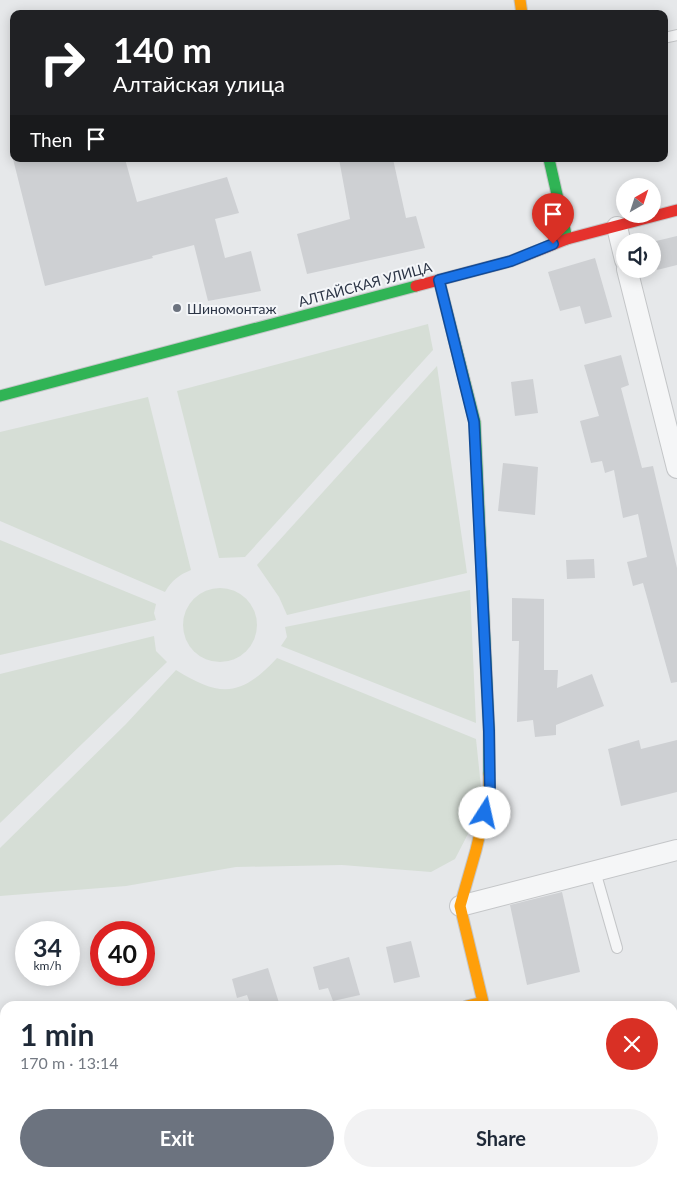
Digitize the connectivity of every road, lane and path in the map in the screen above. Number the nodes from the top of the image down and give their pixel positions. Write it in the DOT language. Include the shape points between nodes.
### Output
graph roads {
  1 [pos="550,162"];
  2 [pos="677,210"];
  3 [pos="617,227"];
  4 [pos="618,233"];
  5 [pos="567,239"];
  6 [pos="629,278"];
  7 [pos="439,280"];
  8 [pos="0,396"];
  9 [pos="677,468"];
  10 [pos="677,850"];
  11 [pos="595,871"];
  12 [pos="460,906"];
  13 [pos="617,948"];
  14 [pos="477,1001"];
  1 -- 5 [label="street"];
  2 -- 3 [label="street, АЛТАЙСКАЯ УЛИЦА"];
  3 -- 4 [label="street"];
  3 -- 5 [label="street, АЛТАЙСКАЯ УЛИЦА"];
  5 -- 7 [label="street, АЛТАЙСКАЯ УЛИЦА" via="511,261"];
  6 -- 9 [label="street"];
  7 -- 8 [label="street, АЛТАЙСКАЯ УЛИЦА"];
  7 -- 12 [label="street" via="474,422 489,731 490,795"];
  10 -- 11 [label="street"];
  11 -- 12 [label="street"];
  11 -- 13 [label="lane"];
  12 -- 14 [label="street"];
}
